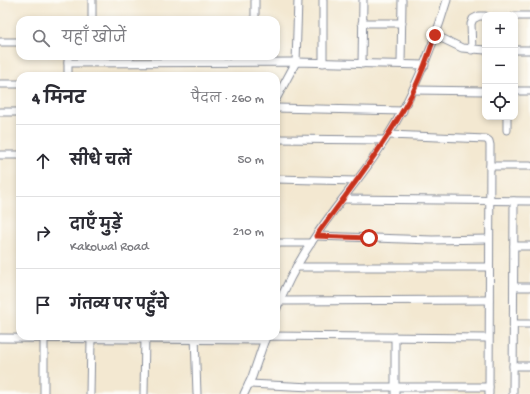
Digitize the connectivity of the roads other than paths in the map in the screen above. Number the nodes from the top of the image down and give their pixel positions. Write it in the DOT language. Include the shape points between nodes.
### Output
graph roads {
  1 [pos="92,0"];
  2 [pos="255,0"];
  3 [pos="298,0"];
  4 [pos="323,0"];
  5 [pos="363,0"];
  6 [pos="402,0"];
  7 [pos="447,0"];
  8 [pos="92,16"];
  9 [pos="255,16"];
  10 [pos="482,16"];
  11 [pos="518,16"];
  12 [pos="530,16"];
  13 [pos="362,24"];
  14 [pos="402,24"];
  15 [pos="435,35"];
  16 [pos="0,42"];
  17 [pos="16,42"];
  18 [pos="472,50"];
  19 [pos="482,50"];
  20 [pos="518,50"];
  21 [pos="530,50"];
  22 [pos="68,60"];
  23 [pos="254,60"];
  24 [pos="296,62"];
  25 [pos="323,63"];
  26 [pos="362,64"];
  27 [pos="401,64"];
  28 [pos="425,65"];
  29 [pos="68,72"];
  30 [pos="0,84"];
  31 [pos="16,84"];
  32 [pos="414,90"];
  33 [pos="482,91"];
  34 [pos="518,91"];
  35 [pos="530,91"];
  36 [pos="280,92"];
  37 [pos="280,108"];
  38 [pos="403,111"];
  39 [pos="0,112"];
  40 [pos="16,112"];
  41 [pos="507,120"];
  42 [pos="507,130"];
  43 [pos="387,137"];
  44 [pos="280,139"];
  45 [pos="0,155"];
  46 [pos="16,155"];
  47 [pos="490,166"];
  48 [pos="530,166"];
  49 [pos="280,179"];
  50 [pos="356,181"];
  51 [pos="343,199"];
  52 [pos="489,201"];
  53 [pos="514,201"];
  54 [pos="530,201"];
  55 [pos="316,236"];
  56 [pos="489,239"];
  57 [pos="280,243"];
  58 [pos="311,243"];
  59 [pos="514,246"];
  60 [pos="530,246"];
  61 [pos="296,267"];
  62 [pos="489,267"];
  63 [pos="514,287"];
  64 [pos="530,287"];
  65 [pos="489,300"];
  66 [pos="280,301"];
  67 [pos="514,324"];
  68 [pos="530,324"];
  69 [pos="394,337"];
  70 [pos="0,338"];
  71 [pos="16,338"];
  72 [pos="280,338"];
  73 [pos="488,338"];
  74 [pos="44,340"];
  75 [pos="91,340"];
  76 [pos="145,340"];
  77 [pos="195,340"];
  78 [pos="264,340"];
  79 [pos="513,366"];
  80 [pos="530,366"];
  81 [pos="249,384"];
  82 [pos="395,391"];
  83 [pos="489,391"];
  84 [pos="44,394"];
  85 [pos="90,394"];
  86 [pos="144,394"];
  87 [pos="196,394"];
  88 [pos="244,394"];
  89 [pos="513,394"];
  1 -- 8 [label="street"];
  2 -- 9 [label="street"];
  3 -- 24 [label="street"];
  4 -- 25 [label="street"];
  5 -- 13 [label="street"];
  6 -- 14 [label="street"];
  7 -- 15 [label="street"];
  10 -- 18 [label="street" via="472,19"];
  11 -- 12 [label="street"];
  13 -- 14 [label="street"];
  13 -- 26 [label="street"];
  14 -- 27 [label="street"];
  15 -- 18 [label="street"];
  15 -- 28 [label="street"];
  16 -- 17 [label="street"];
  18 -- 19 [label="street"];
  20 -- 21 [label="street"];
  22 -- 29 [label="street"];
  23 -- 24 [label="street"];
  24 -- 25 [label="street"];
  24 -- 36 [label="street"];
  25 -- 26 [label="street"];
  26 -- 27 [label="street"];
  27 -- 28 [label="street"];
  28 -- 32 [label="street"];
  30 -- 31 [label="street"];
  32 -- 33 [label="street"];
  32 -- 38 [label="street"];
  34 -- 35 [label="street"];
  37 -- 38 [label="street"];
  38 -- 43 [label="street"];
  39 -- 40 [label="street"];
  41 -- 42 [label="street"];
  43 -- 44 [label="street"];
  43 -- 47 [label="street" via="486,139 490,144"];
  43 -- 50 [label="street"];
  45 -- 46 [label="street"];
  47 -- 48 [label="street"];
  47 -- 52 [label="street"];
  49 -- 50 [label="street"];
  50 -- 51 [label="street"];
  51 -- 52 [label="street"];
  51 -- 55 [label="street"];
  52 -- 53 [label="street"];
  52 -- 56 [label="street"];
  53 -- 54 [label="street"];
  53 -- 59 [label="street"];
  55 -- 56 [label="street"];
  55 -- 58 [label="street"];
  56 -- 62 [label="street"];
  57 -- 58 [label="street"];
  58 -- 61 [label="street"];
  59 -- 60 [label="street"];
  59 -- 63 [label="street"];
  61 -- 62 [label="street"];
  61 -- 66 [label="street"];
  62 -- 65 [label="street"];
  63 -- 64 [label="street"];
  63 -- 67 [label="street"];
  65 -- 66 [label="street"];
  65 -- 73 [label="street"];
  67 -- 68 [label="street"];
  67 -- 79 [label="street"];
  69 -- 72 [label="street"];
  69 -- 73 [label="street"];
  69 -- 82 [label="street"];
  70 -- 71 [label="street"];
  73 -- 83 [label="street"];
  74 -- 84 [label="street"];
  75 -- 85 [label="street"];
  76 -- 86 [label="street"];
  77 -- 87 [label="street"];
  78 -- 81 [label="street"];
  79 -- 80 [label="street"];
  79 -- 89 [label="street"];
  81 -- 82 [label="street"];
  81 -- 88 [label="street"];
  82 -- 83 [label="street"];
}
